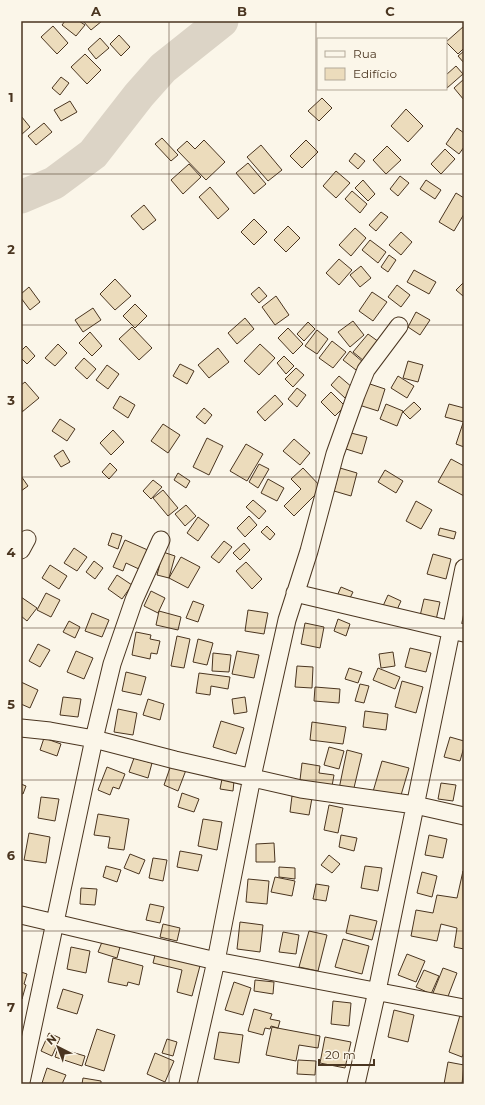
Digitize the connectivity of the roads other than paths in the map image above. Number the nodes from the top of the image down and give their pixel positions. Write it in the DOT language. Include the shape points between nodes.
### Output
graph roads {
  1 [pos="399,326"];
  2 [pos="162,540"];
  3 [pos="464,568"];
  4 [pos="294,593"];
  5 [pos="458,631"];
  6 [pos="21,728"];
  7 [pos="94,739"];
  8 [pos="252,777"];
  9 [pos="415,805"];
  10 [pos="464,816"];
  11 [pos="21,915"];
  12 [pos="56,922"];
  13 [pos="216,961"];
  14 [pos="377,991"];
  15 [pos="464,1008"];
  16 [pos="21,1082"];
  17 [pos="188,1084"];
  18 [pos="356,1084"];
  1 -- 4 [label="street" via="366,370 335,454 311,544"];
  2 -- 7 [label="street" via="134,600 115,657"];
  3 -- 5 [label="street"];
  4 -- 5 [label="street"];
  4 -- 8 [label="street"];
  5 -- 9 [label="street"];
  6 -- 7 [label="street"];
  7 -- 8 [label="street"];
  7 -- 12 [label="street"];
  8 -- 9 [label="street" via="301,789"];
  8 -- 13 [label="street"];
  9 -- 10 [label="street"];
  9 -- 14 [label="street"];
  11 -- 12 [label="street"];
  12 -- 13 [label="street"];
  12 -- 16 [label="street"];
  13 -- 14 [label="street"];
  13 -- 17 [label="street"];
  14 -- 15 [label="street"];
  14 -- 18 [label="street"];
}
